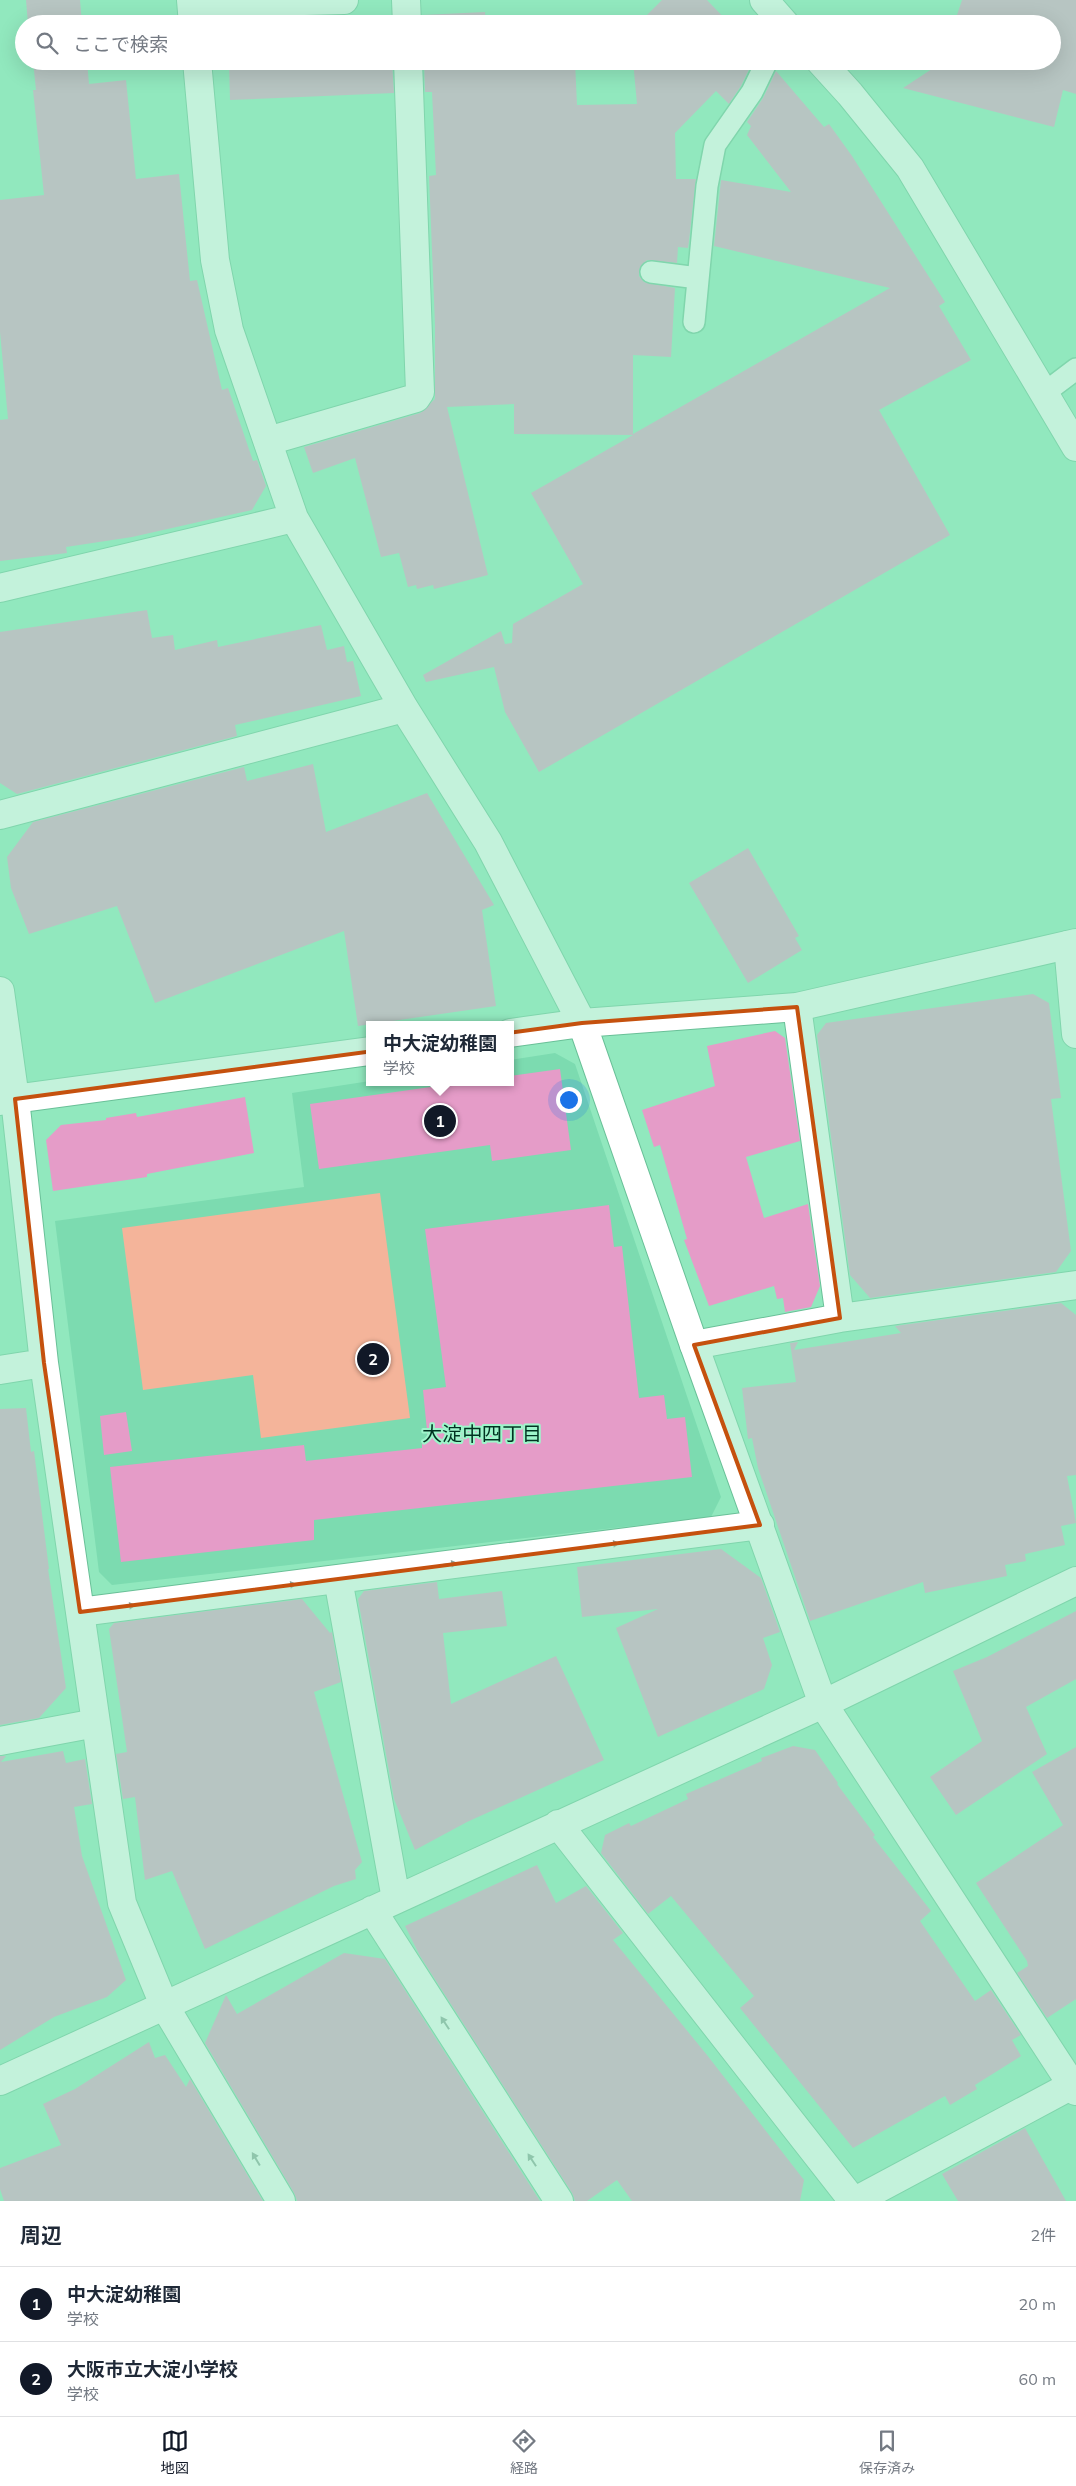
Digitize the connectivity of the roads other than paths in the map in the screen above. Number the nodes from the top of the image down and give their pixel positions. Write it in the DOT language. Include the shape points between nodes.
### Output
graph roads {
  1 [pos="344,0"];
  2 [pos="406,0"];
  3 [pos="764,0"];
  4 [pos="192,9"];
  5 [pos="407,15"];
  6 [pos="777,15"];
  7 [pos="198,70"];
  8 [pos="408,70"];
  9 [pos="763,70"];
  10 [pos="828,70"];
  11 [pos="651,272"];
  12 [pos="698,278"];
  13 [pos="694,322"];
  14 [pos="1076,369"];
  15 [pos="1043,394"];
  16 [pos="268,441"];
  17 [pos="1076,447"];
  18 [pos="294,518"];
  19 [pos="0,588"];
  20 [pos="404,708"];
  21 [pos="0,815"];
  22 [pos="1072,944"];
  23 [pos="0,991"];
  24 [pos="797,1007"];
  25 [pos="582,1023"];
  26 [pos="514,1032"];
  27 [pos="1076,1034"];
  28 [pos="366,1052"];
  29 [pos="8,1100"];
  30 [pos="1076,1285"];
  31 [pos="840,1318"];
  32 [pos="694,1345"];
  33 [pos="44,1363"];
  34 [pos="0,1370"];
  35 [pos="760,1525"];
  36 [pos="338,1579"];
  37 [pos="1076,1581"];
  38 [pos="80,1612"];
  39 [pos="824,1704"];
  40 [pos="96,1723"];
  41 [pos="0,1741"];
  42 [pos="558,1824"];
  43 [pos="396,1899"];
  44 [pos="372,1910"];
  45 [pos="164,2005"];
  46 [pos="0,2081"];
  47 [pos="1075,2086"];
  48 [pos="281,2201"];
  49 [pos="559,2201"];
  50 [pos="854,2201"];
  1 -- 4 [label="street"];
  2 -- 5 [label="street"];
  3 -- 6 [label="street"];
  7 -- 16 [label="street" via="215,260 229,330"];
  8 -- 16 [label="street" via="420,392 416,398"];
  9 -- 12 [label="lane" via="715,145 707,186"];
  10 -- 15 [label="street" via="910,168"];
  11 -- 12 [label="lane"];
  12 -- 13 [label="lane"];
  14 -- 15 [label="lane"];
  15 -- 17 [label="street"];
  16 -- 18 [label="street"];
  18 -- 19 [label="street"];
  18 -- 20 [label="street"];
  20 -- 21 [label="street"];
  20 -- 25 [label="street" via="488,842"];
  22 -- 24 [label="street"];
  22 -- 27 [label="street"];
  23 -- 29 [label="street"];
  24 -- 25 [label="street"];
  24 -- 31 [label="street"];
  25 -- 26 [label="street"];
  25 -- 32 [label="street"];
  28 -- 29 [label="street"];
  29 -- 33 [label="street"];
  30 -- 31 [label="street"];
  31 -- 32 [label="street"];
  32 -- 35 [label="street"];
  33 -- 34 [label="street"];
  33 -- 38 [label="street"];
  36 -- 35 [label="street, one-way"];
  35 -- 39 [label="street"];
  38 -- 36 [label="street, one-way"];
  36 -- 43 [label="street"];
  37 -- 39 [label="street"];
  38 -- 40 [label="street"];
  39 -- 42 [label="street"];
  39 -- 47 [label="street"];
  40 -- 41 [label="street"];
  40 -- 45 [label="street" via="122,1904"];
  42 -- 43 [label="street"];
  42 -- 50 [label="street"];
  43 -- 44 [label="street"];
  44 -- 45 [label="street"];
  49 -- 44 [label="street, one-way"];
  45 -- 46 [label="street"];
  48 -- 45 [label="street, one-way"];
  47 -- 50 [label="street"];
}
